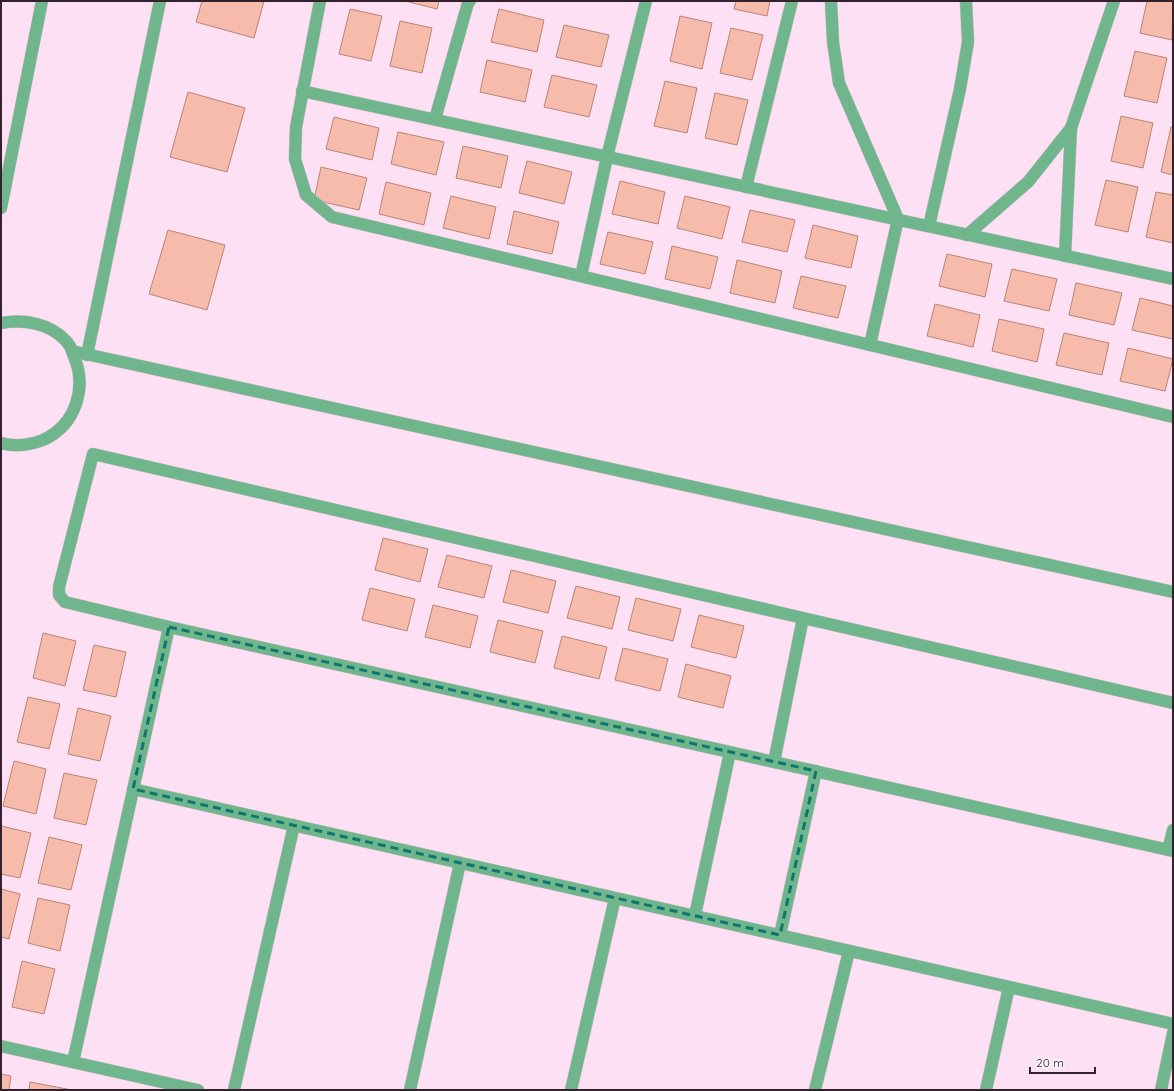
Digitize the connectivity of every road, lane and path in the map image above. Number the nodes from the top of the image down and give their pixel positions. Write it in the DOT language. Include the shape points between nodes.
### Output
graph roads {
  1 [pos="42,1"];
  2 [pos="160,1"];
  3 [pos="320,1"];
  4 [pos="470,1"];
  5 [pos="646,1"];
  6 [pos="792,1"];
  7 [pos="831,1"];
  8 [pos="966,1"];
  9 [pos="1114,1"];
  10 [pos="302,91"];
  11 [pos="435,119"];
  12 [pos="1071,128"];
  13 [pos="607,157"];
  14 [pos="746,187"];
  15 [pos="1,208"];
  16 [pos="898,220"];
  17 [pos="929,226"];
  18 [pos="967,234"];
  19 [pos="1065,256"];
  20 [pos="581,276"];
  21 [pos="1173,279"];
  22 [pos="1,323"];
  23 [pos="870,345"];
  24 [pos="72,351"];
  25 [pos="87,355"];
  26 [pos="1173,417"];
  27 [pos="1,443"];
  28 [pos="1173,592"];
  29 [pos="803,618"];
  30 [pos="170,627"];
  31 [pos="1173,703"];
  32 [pos="730,752"];
  33 [pos="774,762"];
  34 [pos="816,771"];
  35 [pos="133,789"];
  36 [pos="294,825"];
  37 [pos="1173,830"];
  38 [pos="1170,850"];
  39 [pos="460,863"];
  40 [pos="615,898"];
  41 [pos="695,915"];
  42 [pos="780,935"];
  43 [pos="849,950"];
  44 [pos="1009,986"];
  45 [pos="1173,1024"];
  46 [pos="1173,1033"];
  47 [pos="1,1046"];
  48 [pos="73,1062"];
  49 [pos="198,1090"];
  50 [pos="234,1090"];
  51 [pos="410,1090"];
  52 [pos="571,1090"];
  53 [pos="815,1090"];
  54 [pos="986,1090"];
  55 [pos="1161,1090"];
  1 -- 15 [label="street"];
  2 -- 25 [label="street"];
  3 -- 10 [label="street"];
  4 -- 11 [label="street"];
  5 -- 13 [label="street"];
  6 -- 14 [label="street"];
  7 -- 16 [label="street" via="839,83"];
  8 -- 17 [label="street" via="968,42"];
  9 -- 12 [label="street"];
  10 -- 11 [label="street"];
  10 -- 20 [label="street" via="296,127 295,159 306,195 332,217"];
  11 -- 13 [label="street"];
  12 -- 18 [label="street" via="1028,182"];
  12 -- 19 [label="street"];
  13 -- 14 [label="street"];
  13 -- 20 [label="street"];
  14 -- 16 [label="street"];
  16 -- 17 [label="street"];
  16 -- 23 [label="street"];
  17 -- 18 [label="street"];
  18 -- 19 [label="street"];
  19 -- 21 [label="street"];
  20 -- 23 [label="street"];
  22 -- 24 [label="street" via="13,320 40,325 66,341"];
  23 -- 26 [label="street"];
  24 -- 25 [label="street"];
  24 -- 27 [label="street" via="78,364 80,392 69,418 49,437 36,442 22,445"];
  25 -- 28 [label="street"];
  29 -- 30 [label="street" via="93,454 59,595 65,602"];
  29 -- 31 [label="street"];
  29 -- 33 [label="street"];
  30 -- 32 [label="street"];
  30 -- 35 [label="street"];
  32 -- 33 [label="street"];
  32 -- 41 [label="street"];
  33 -- 34 [label="street"];
  34 -- 38 [label="street"];
  34 -- 42 [label="street"];
  35 -- 36 [label="street"];
  35 -- 48 [label="street"];
  36 -- 39 [label="street"];
  36 -- 50 [label="street"];
  37 -- 38 [label="street"];
  39 -- 40 [label="street"];
  39 -- 51 [label="street"];
  40 -- 41 [label="street"];
  40 -- 52 [label="street"];
  41 -- 42 [label="street"];
  42 -- 43 [label="street"];
  43 -- 44 [label="street"];
  43 -- 53 [label="street"];
  44 -- 45 [label="street"];
  44 -- 54 [label="street"];
  46 -- 55 [label="street"];
  47 -- 48 [label="street"];
  48 -- 49 [label="street"];
}
